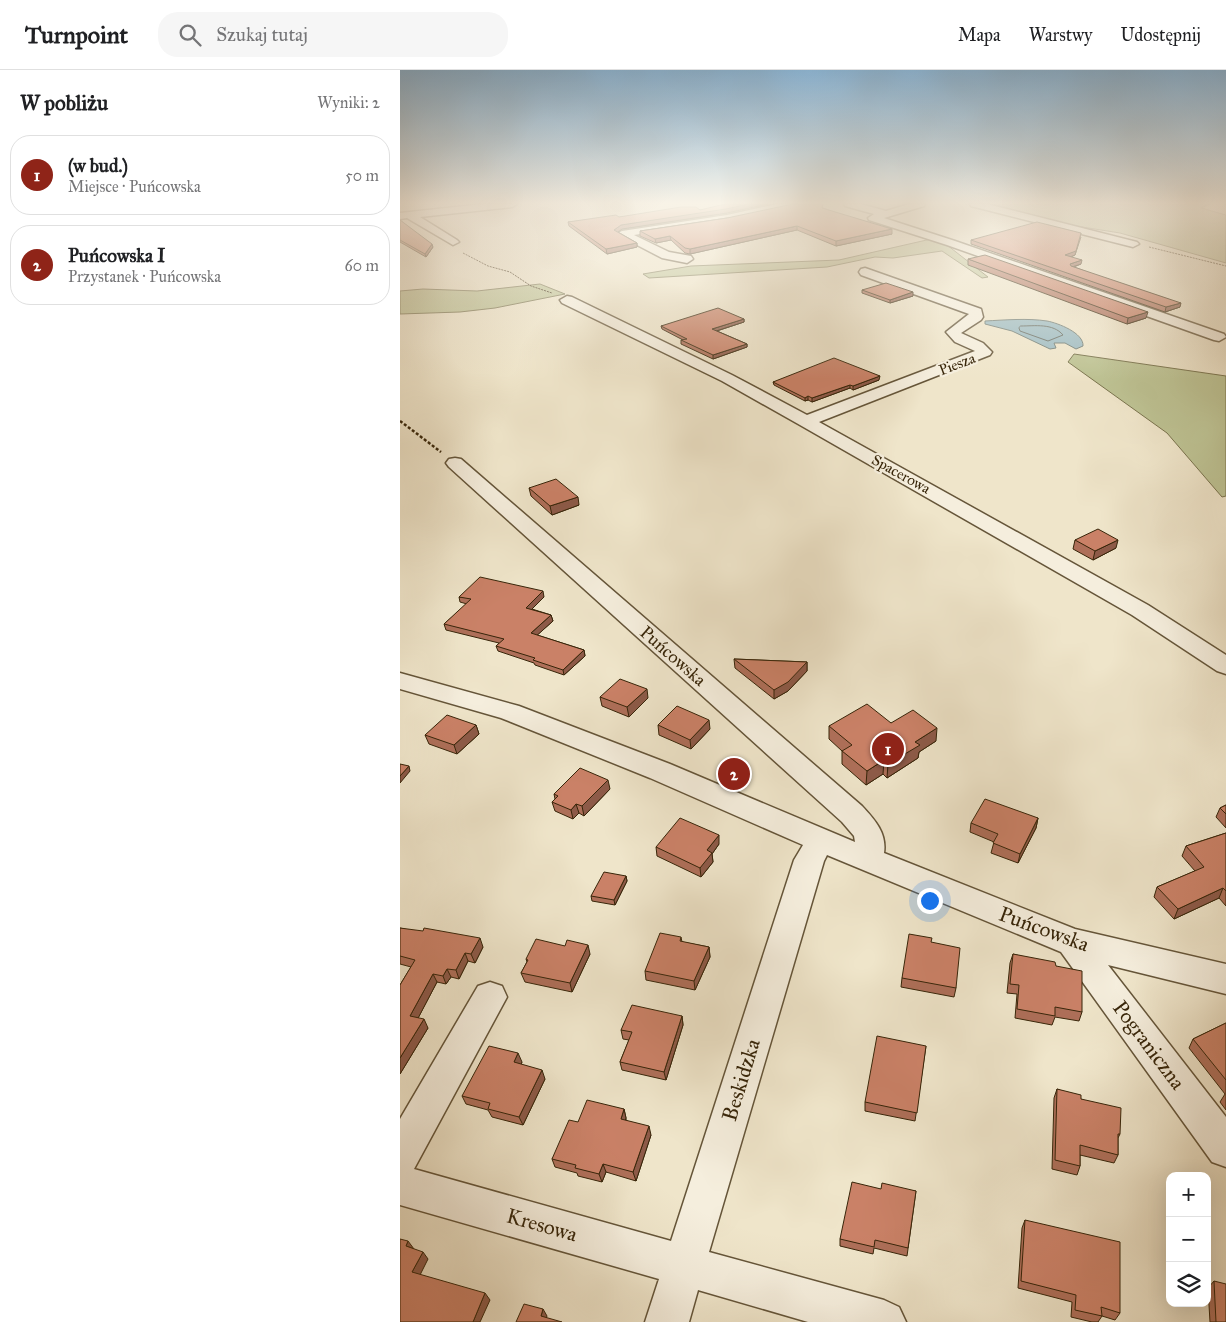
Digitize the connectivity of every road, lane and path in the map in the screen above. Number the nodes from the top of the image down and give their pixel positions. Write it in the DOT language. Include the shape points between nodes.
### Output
graph roads {
  1 [pos="481,262"];
  2 [pos="1007,262"];
  3 [pos="1211,262"];
  4 [pos="1226,266"];
  5 [pos="865,272"];
  6 [pos="567,300"];
  7 [pos="1219,337"];
  8 [pos="400,421"];
  9 [pos="806,421"];
  10 [pos="455,463"];
  11 [pos="1226,666"];
  12 [pos="400,681"];
  13 [pos="821,840"];
  14 [pos="868,859"];
  15 [pos="1072,942"];
  16 [pos="1226,980"];
  17 [pos="490,997"];
  18 [pos="1226,1148"];
  19 [pos="400,1156"];
  20 [pos="400,1185"];
  21 [pos="684,1264"];
  22 [pos="667,1322"];
  23 [pos="884,1322"];
  1 -- 6 [label="path" via="510,272 531,286"];
  2 -- 7 [label="street"];
  3 -- 4 [label="path"];
  5 -- 9 [label="street, Piesza" via="976,312 976,317 953,332 985,352"];
  6 -- 9 [label="street, Spacerowa" via="727,378"];
  8 -- 10 [label="path"];
  9 -- 11 [label="street, Spacerowa" via="1140,610"];
  10 -- 14 [label="street, Puńcowska" via="852,814 872,842"];
  12 -- 13 [label="street, Puńcowska" via="510,712 660,771"];
  13 -- 14 [label="street, Puńcowska"];
  13 -- 21 [label="street, Beskidzka" via="809,860"];
  14 -- 15 [label="street, Puńcowska"];
  15 -- 16 [label="street, Puńcowska"];
  15 -- 18 [label="street, Pograniczna"];
  17 -- 19 [label="street"];
  20 -- 21 [label="street, Kresowa"];
  21 -- 22 [label="street, Beskidzka"];
  21 -- 23 [label="street"];
}
